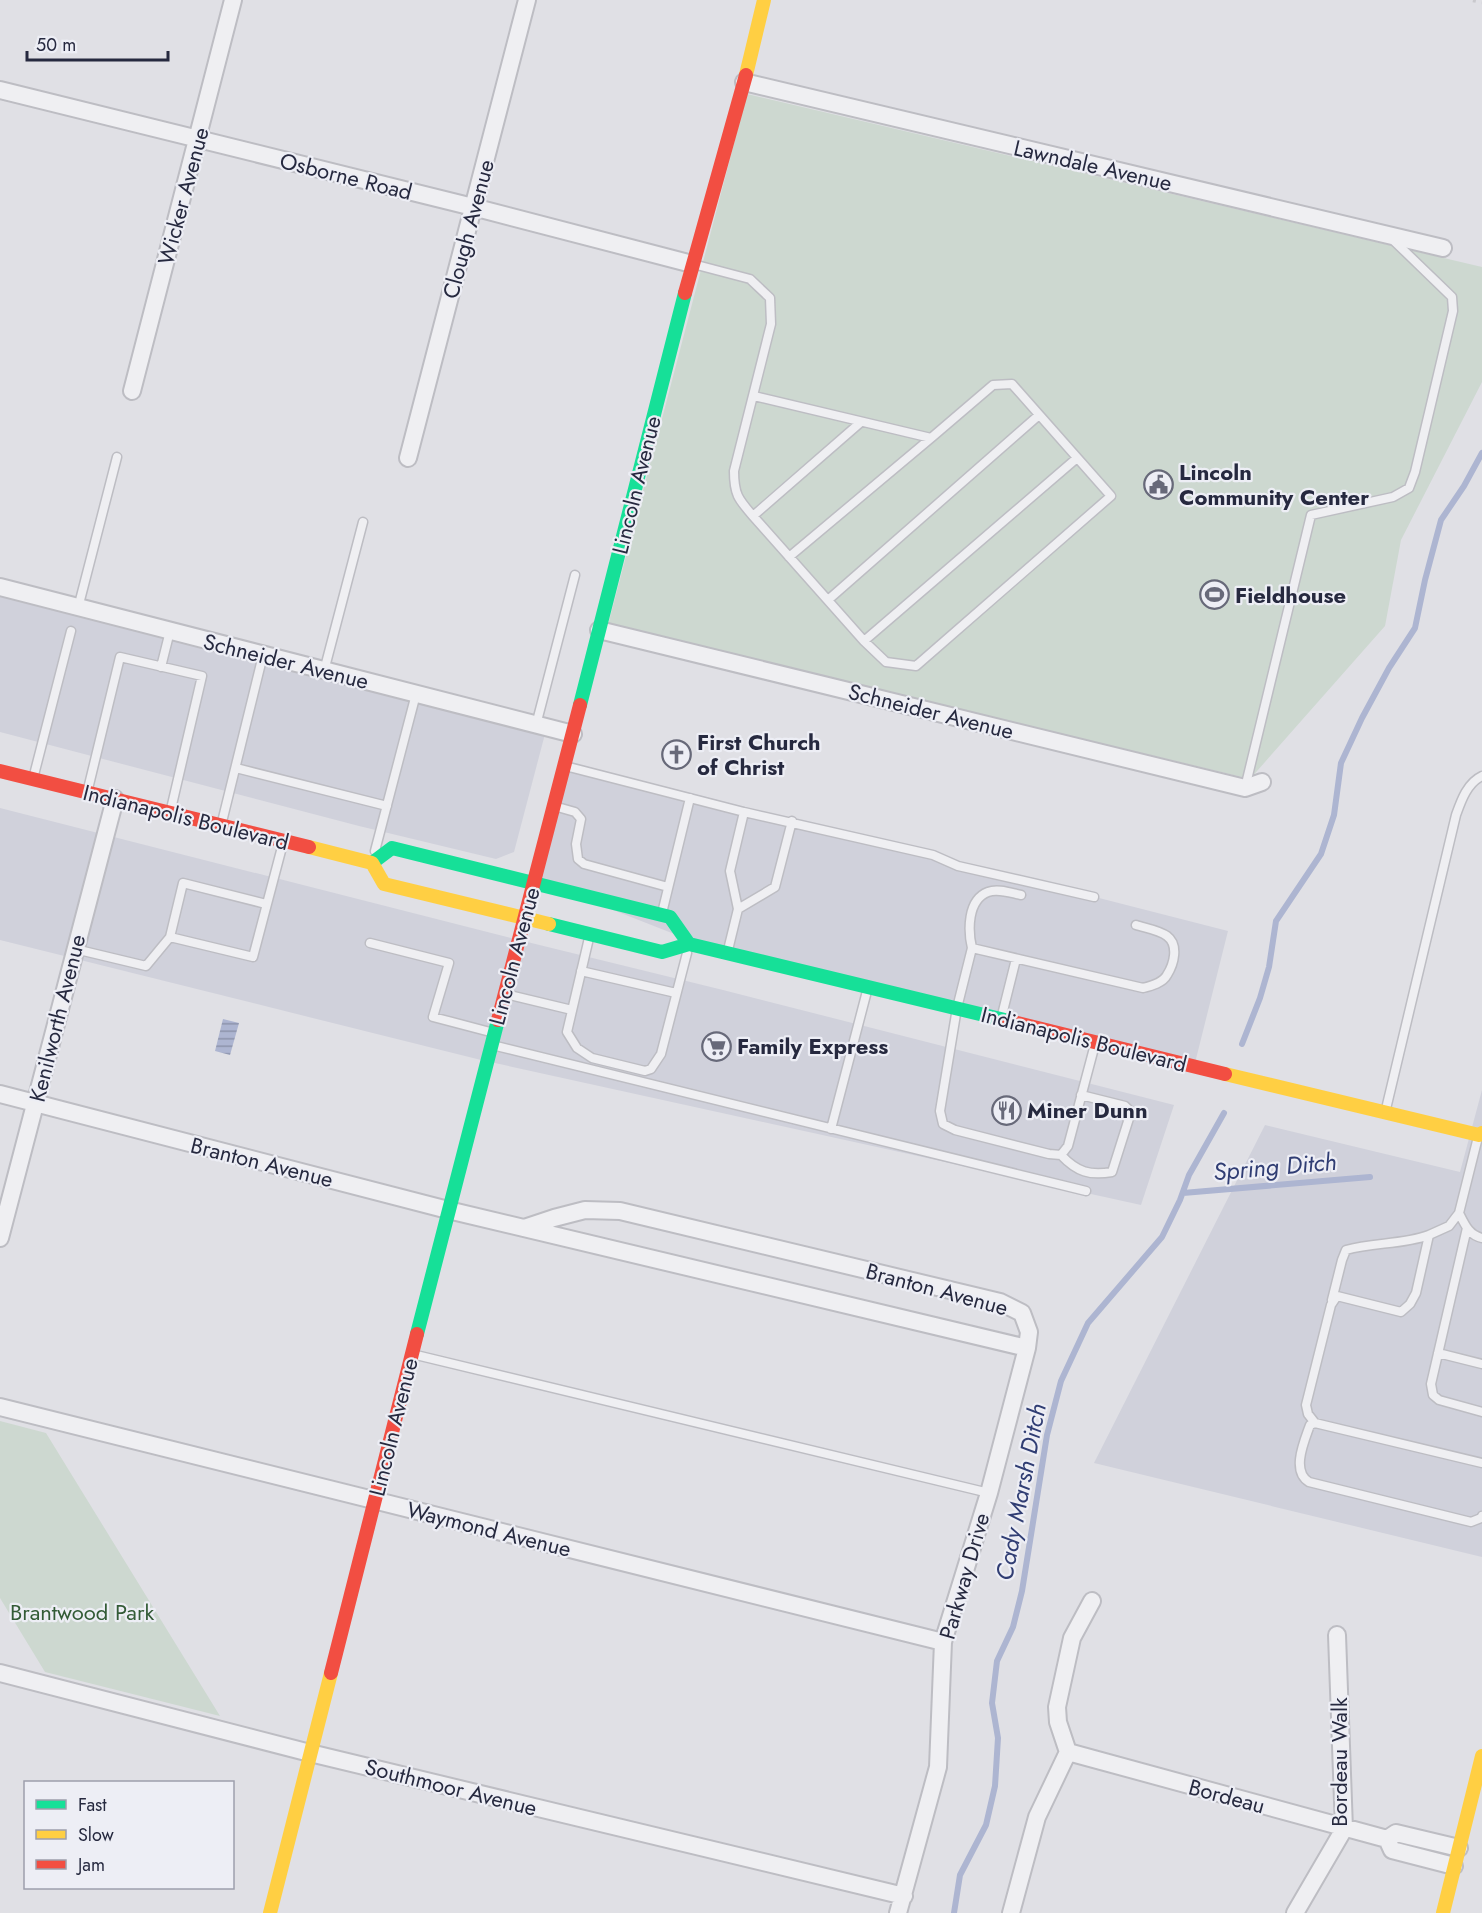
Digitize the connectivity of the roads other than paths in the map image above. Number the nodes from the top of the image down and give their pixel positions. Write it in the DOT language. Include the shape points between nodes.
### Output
graph roads {
  1 [pos="233,0"];
  2 [pos="527,0"];
  3 [pos="764,0"];
  4 [pos="744,82"];
  5 [pos="0,90"];
  6 [pos="198,138"];
  7 [pos="473,207"];
  8 [pos="1388,235"];
  9 [pos="1443,249"];
  10 [pos="692,264"];
  11 [pos="132,391"];
  12 [pos="754,396"];
  13 [pos="1039,415"];
  14 [pos="861,422"];
  15 [pos="932,438"];
  16 [pos="117,457"];
  17 [pos="408,458"];
  18 [pos="1077,458"];
  19 [pos="753,516"];
  20 [pos="363,522"];
  21 [pos="789,557"];
  22 [pos="575,575"];
  23 [pos="0,587"];
  24 [pos="828,600"];
  25 [pos="78,608"];
  26 [pos="599,630"];
  27 [pos="170,631"];
  28 [pos="71,632"];
  29 [pos="864,641"];
  30 [pos="263,655"];
  31 [pos="161,667"];
  32 [pos="324,671"];
  33 [pos="416,694"];
  34 [pos="536,725"];
  35 [pos="573,734"];
  36 [pos="565,766"];
  37 [pos="236,768"];
  38 [pos="0,771"];
  39 [pos="1482,776"];
  40 [pos="33,779"];
  41 [pos="1262,782"];
  42 [pos="1245,788"];
  43 [pos="87,792"];
  44 [pos="690,798"];
  45 [pos="115,799"];
  46 [pos="387,806"];
  47 [pos="554,806"];
  48 [pos="744,812"];
  49 [pos="170,813"];
  50 [pos="792,822"];
  51 [pos="221,825"];
  52 [pos="284,841"];
  53 [pos="372,863"];
  54 [pos="533,884"];
  55 [pos="668,887"];
  56 [pos="1022,895"];
  57 [pos="1094,897"];
  58 [pos="266,904"];
  59 [pos="738,909"];
  60 [pos="661,915"];
  61 [pos="524,918"];
  62 [pos="1136,925"];
  63 [pos="590,934"];
  64 [pos="170,937"];
  65 [pos="370,943"];
  66 [pos="689,944"];
  67 [pos="972,948"];
  68 [pos="74,949"];
  69 [pos="727,953"];
  70 [pos="1016,959"];
  71 [pos="581,971"];
  72 [pos="868,987"];
  73 [pos="676,993"];
  74 [pos="504,994"];
  75 [pos="957,1008"];
  76 [pos="572,1010"];
  77 [pos="1001,1018"];
  78 [pos="493,1039"];
  79 [pos="1095,1042"];
  80 [pos="0,1095"];
  81 [pos="1082,1095"];
  82 [pos="36,1104"];
  83 [pos="1386,1112"];
  84 [pos="831,1128"];
  85 [pos="1481,1136"];
  86 [pos="1061,1155"];
  87 [pos="1086,1191"];
  88 [pos="448,1210"];
  89 [pos="1459,1213"];
  90 [pos="524,1228"];
  91 [pos="1467,1228"];
  92 [pos="1429,1235"];
  93 [pos="0,1238"];
  94 [pos="1482,1238"];
  95 [pos="1331,1305"];
  96 [pos="1027,1348"];
  97 [pos="1438,1353"];
  98 [pos="412,1354"];
  99 [pos="1482,1364"];
  100 [pos="0,1407"];
  101 [pos="1482,1412"];
  102 [pos="1316,1423"];
  103 [pos="1482,1463"];
  104 [pos="989,1493"];
  105 [pos="375,1501"];
  106 [pos="1482,1516"];
  107 [pos="1092,1601"];
  108 [pos="1337,1635"];
  109 [pos="943,1642"];
  110 [pos="0,1673"];
  111 [pos="1068,1752"];
  112 [pos="310,1753"];
  113 [pos="1482,1756"];
  114 [pos="1344,1829"];
  115 [pos="1387,1839"];
  116 [pos="1459,1848"];
  117 [pos="1454,1866"];
  118 [pos="904,1896"];
  119 [pos="270,1913"];
  120 [pos="898,1913"];
  121 [pos="1011,1913"];
  122 [pos="1295,1913"];
  123 [pos="1443,1913"];
  1 -- 6 [label="street, Wicker Avenue"];
  2 -- 7 [label="street, Clough Avenue"];
  3 -- 4 [label="main road, Lincoln Avenue"];
  4 -- 8 [label="street, Lawndale Avenue"];
  4 -- 10 [label="main road, Lincoln Avenue"];
  5 -- 6 [label="street, Osborne Road"];
  6 -- 7 [label="street, Osborne Road"];
  6 -- 11 [label="street, Wicker Avenue"];
  7 -- 10 [label="street, Osborne Road"];
  7 -- 17 [label="street, Clough Avenue"];
  8 -- 9 [label="street, Lawndale Avenue"];
  8 -- 42 [label="lane" via="1452,297 1454,311 1415,472 1409,488 1393,497 1311,515"];
  10 -- 12 [label="lane" via="750,279 770,298 771,324"];
  10 -- 26 [label="main road, Lincoln Avenue"];
  12 -- 14 [label="lane"];
  12 -- 19 [label="lane" via="734,471 734,490"];
  13 -- 15 [label="lane" via="1012,384 993,385"];
  13 -- 18 [label="lane"];
  13 -- 24 [label="lane"];
  14 -- 15 [label="lane"];
  14 -- 19 [label="lane"];
  15 -- 21 [label="lane"];
  16 -- 25 [label="lane"];
  18 -- 29 [label="lane"];
  18 -- 29 [label="lane" via="1111,496 916,666 886,662"];
  19 -- 21 [label="lane"];
  20 -- 32 [label="lane"];
  21 -- 24 [label="lane"];
  22 -- 34 [label="lane"];
  23 -- 25 [label="street, Schneider Avenue"];
  24 -- 29 [label="lane"];
  25 -- 27 [label="street, Schneider Avenue"];
  26 -- 35 [label="main road, Lincoln Avenue"];
  26 -- 42 [label="street, Schneider Avenue"];
  27 -- 30 [label="street, Schneider Avenue"];
  27 -- 31 [label="lane"];
  28 -- 40 [label="lane"];
  30 -- 32 [label="street, Schneider Avenue"];
  30 -- 37 [label="lane"];
  31 -- 43 [label="lane" via="120,657"];
  31 -- 49 [label="lane" via="202,676"];
  32 -- 33 [label="street, Schneider Avenue"];
  33 -- 34 [label="street, Schneider Avenue"];
  33 -- 46 [label="lane"];
  34 -- 35 [label="street, Schneider Avenue"];
  35 -- 36 [label="main road, Lincoln Avenue"];
  36 -- 44 [label="lane"];
  36 -- 47 [label="main road, Lincoln Avenue"];
  37 -- 46 [label="lane"];
  37 -- 51 [label="lane"];
  38 -- 40 [label="main road, Indianapolis Boulevard"];
  39 -- 83 [label="lane" via="1464,794 1456,815"];
  40 -- 43 [label="main road, Indianapolis Boulevard"];
  41 -- 42 [label="street"];
  43 -- 45 [label="main road, Indianapolis Boulevard"];
  44 -- 48 [label="lane"];
  44 -- 55 [label="lane"];
  45 -- 49 [label="main road, Indianapolis Boulevard"];
  45 -- 68 [label="street, Kenilworth Avenue"];
  46 -- 53 [label="lane"];
  47 -- 54 [label="main road, Lincoln Avenue"];
  47 -- 55 [label="lane" via="575,812 581,819 576,844 578,859 584,864"];
  48 -- 50 [label="lane"];
  48 -- 59 [label="lane" via="730,871"];
  49 -- 51 [label="main road, Indianapolis Boulevard"];
  50 -- 57 [label="lane"];
  50 -- 59 [label="lane" via="775,887"];
  51 -- 52 [label="main road, Indianapolis Boulevard"];
  52 -- 53 [label="main road, Indianapolis Boulevard"];
  52 -- 58 [label="lane"];
  53 -- 54 [label="main road" via="392,848"];
  53 -- 61 [label="main road, Indianapolis Boulevard" via="384,884"];
  54 -- 60 [label="main road"];
  54 -- 61 [label="main road, Lincoln Avenue"];
  55 -- 60 [label="lane"];
  56 -- 67 [label="lane" via="1002,890 989,891 978,898 969,932"];
  58 -- 64 [label="lane" via="253,957"];
  58 -- 64 [label="lane" via="183,883"];
  59 -- 69 [label="lane"];
  60 -- 66 [label="main road" via="670,917"];
  61 -- 63 [label="main road, Indianapolis Boulevard"];
  61 -- 74 [label="main road, Lincoln Avenue"];
  62 -- 70 [label="lane" via="1167,935 1173,942 1175,951 1167,976 1155,985 1129,986"];
  63 -- 66 [label="main road, Indianapolis Boulevard" via="662,952"];
  63 -- 71 [label="lane"];
  64 -- 68 [label="lane" via="146,966"];
  65 -- 78 [label="lane" via="449,963 434,1017"];
  66 -- 69 [label="main road, Indianapolis Boulevard"];
  66 -- 73 [label="lane"];
  67 -- 70 [label="lane"];
  67 -- 75 [label="lane"];
  68 -- 82 [label="street, Kenilworth Avenue"];
  69 -- 72 [label="main road, Indianapolis Boulevard"];
  70 -- 77 [label="lane"];
  71 -- 73 [label="lane"];
  71 -- 76 [label="lane"];
  72 -- 75 [label="main road, Indianapolis Boulevard"];
  72 -- 84 [label="lane"];
  73 -- 76 [label="lane" via="661,1054 645,1071 592,1058 577,1048 567,1032"];
  74 -- 76 [label="lane"];
  74 -- 78 [label="main road, Lincoln Avenue"];
  75 -- 77 [label="main road, Indianapolis Boulevard"];
  75 -- 86 [label="lane" via="940,1110 943,1124"];
  77 -- 79 [label="main road, Indianapolis Boulevard"];
  78 -- 84 [label="lane"];
  78 -- 88 [label="main road, Lincoln Avenue"];
  79 -- 81 [label="lane"];
  79 -- 83 [label="main road, Indianapolis Boulevard"];
  80 -- 82 [label="street, Branton Avenue"];
  81 -- 86 [label="lane" via="1068,1146"];
  81 -- 86 [label="lane" via="1125,1106 1131,1112 1112,1172 1095,1175 1073,1167"];
  82 -- 88 [label="street, Branton Avenue"];
  82 -- 93 [label="street, Kenilworth Avenue"];
  83 -- 85 [label="main road, Indianapolis Boulevard"];
  84 -- 87 [label="lane"];
  85 -- 89 [label="lane"];
  88 -- 90 [label="street, Branton Avenue"];
  88 -- 98 [label="main road, Lincoln Avenue"];
  89 -- 91 [label="lane"];
  89 -- 92 [label="lane" via="1449,1226"];
  90 -- 96 [label="street, Branton Avenue"];
  90 -- 96 [label="street, Branton Avenue" via="585,1210 620,1211 1000,1302 1022,1313 1029,1332"];
  91 -- 94 [label="lane"];
  91 -- 97 [label="lane"];
  92 -- 95 [label="lane" via="1346,1250"];
  92 -- 95 [label="lane" via="1416,1293 1401,1312 1337,1296"];
  95 -- 102 [label="lane" via="1306,1405"];
  96 -- 104 [label="street, Parkway Drive"];
  97 -- 99 [label="lane"];
  97 -- 101 [label="lane" via="1431,1384 1433,1395"];
  98 -- 104 [label="lane"];
  98 -- 105 [label="main road, Lincoln Avenue"];
  100 -- 105 [label="street, Waymond Avenue"];
  102 -- 103 [label="lane"];
  102 -- 106 [label="lane" via="1310,1425 1299,1467 1309,1482 1471,1522"];
  104 -- 109 [label="street, Parkway Drive"];
  105 -- 109 [label="street, Waymond Avenue"];
  105 -- 112 [label="main road, Lincoln Avenue"];
  107 -- 111 [label="street" via="1072,1638 1058,1698 1058,1722"];
  108 -- 114 [label="street, Bordeau Walk"];
  109 -- 118 [label="street, Parkway Drive" via="938,1767"];
  110 -- 112 [label="street, Southmoor Avenue"];
  111 -- 114 [label="street, Bordeau"];
  111 -- 121 [label="street" via="1037,1817"];
  112 -- 118 [label="street, Southmoor Avenue"];
  112 -- 119 [label="main road, Lincoln Avenue"];
  113 -- 116 [label="main road"];
  114 -- 115 [label="street, Bordeau"];
  114 -- 122 [label="street, Bordeau Walk"];
  115 -- 116 [label="street, Bordeau" via="1396,1833"];
  115 -- 117 [label="street, Bordeau" via="1392,1850"];
  116 -- 117 [label="main road"];
  117 -- 123 [label="main road"];
  118 -- 120 [label="street, Parkway Drive"];
}
